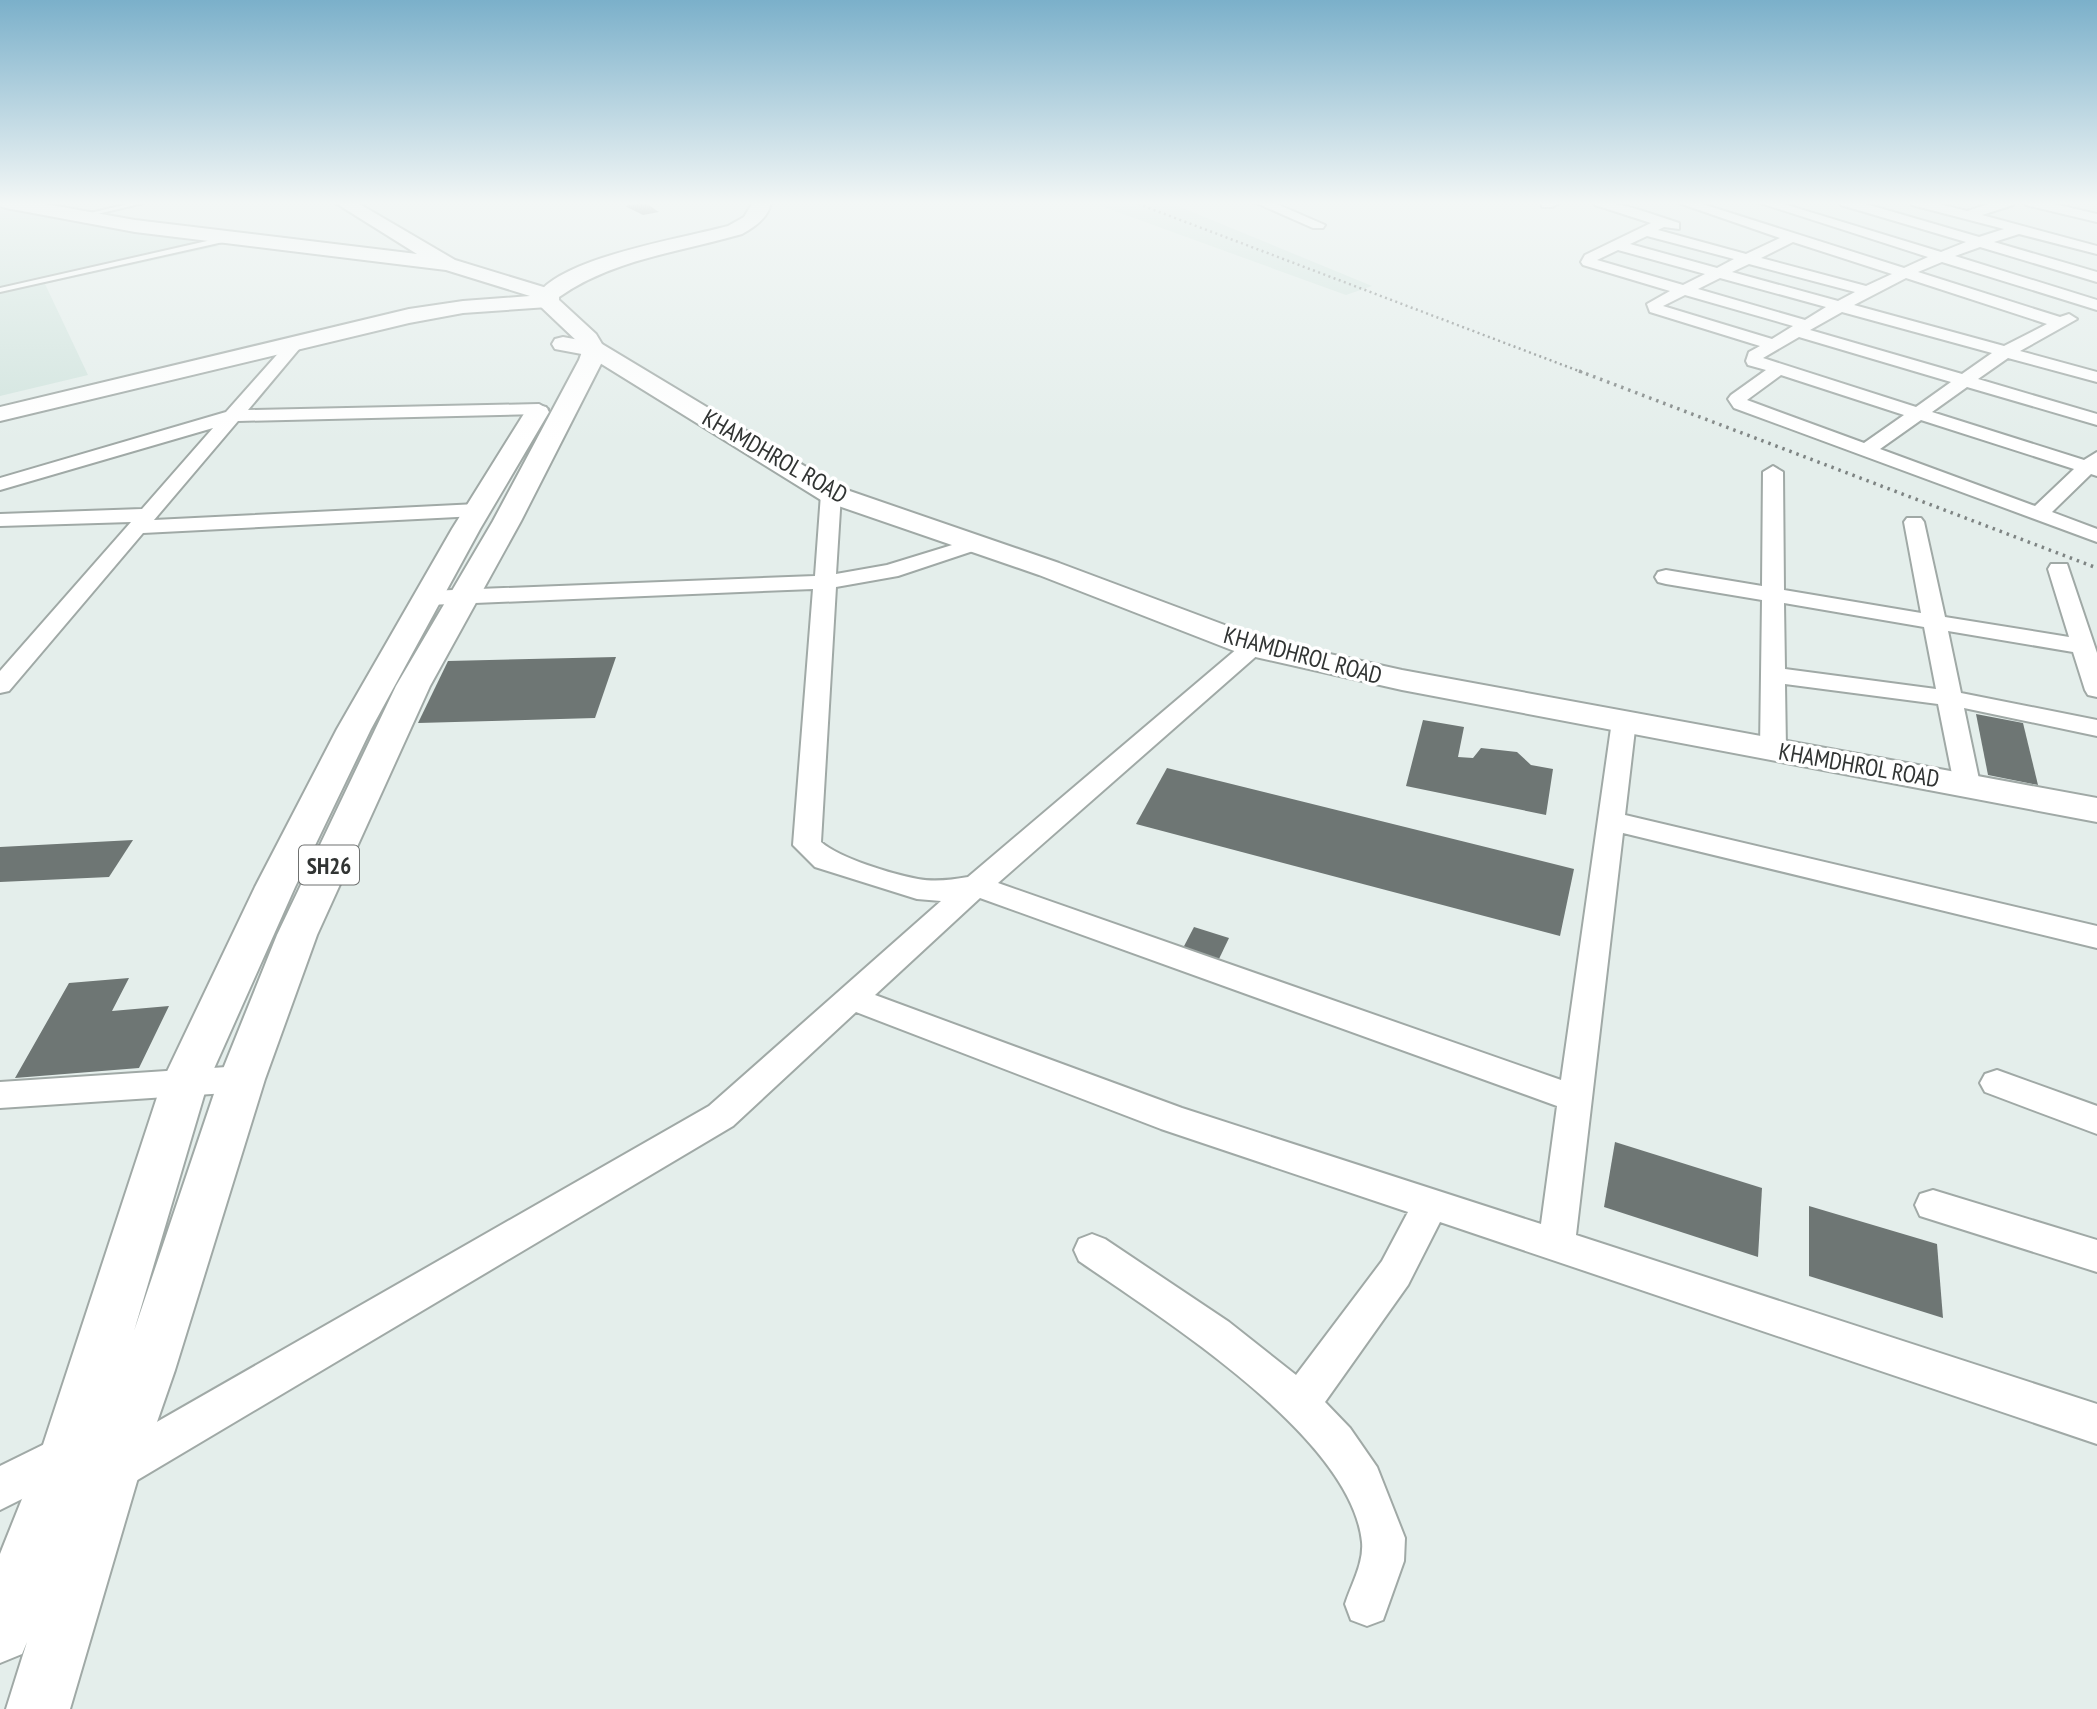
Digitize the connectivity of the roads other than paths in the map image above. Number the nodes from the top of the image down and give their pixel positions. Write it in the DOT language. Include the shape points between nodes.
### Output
graph roads {
  1 [pos="36,282"];
  2 [pos="499,282"];
  3 [pos="556,282"];
  4 [pos="564,282"];
  5 [pos="1655,282"];
  6 [pos="1700,282"];
  7 [pos="1752,282"];
  8 [pos="1833,282"];
  9 [pos="1887,282"];
  10 [pos="1932,282"];
  11 [pos="2022,282"];
  12 [pos="0,290"];
  13 [pos="1683,290"];
  14 [pos="1867,291"];
  15 [pos="535,294"];
  16 [pos="1839,305"];
  17 [pos="2097,305"];
  18 [pos="2061,323"];
  19 [pos="1802,328"];
  20 [pos="297,342"];
  21 [pos="1774,345"];
  22 [pos="578,346"];
  23 [pos="2005,352"];
  24 [pos="1777,370"];
  25 [pos="2097,377"];
  26 [pos="1965,380"];
  27 [pos="0,406"];
  28 [pos="539,408"];
  29 [pos="0,414"];
  30 [pos="1917,414"];
  31 [pos="234,416"];
  32 [pos="2097,420"];
  33 [pos="1865,451"];
  34 [pos="2094,465"];
  35 [pos="1773,472"];
  36 [pos="0,484"];
  37 [pos="831,494"];
  38 [pos="477,510"];
  39 [pos="2038,514"];
  40 [pos="0,520"];
  41 [pos="143,521"];
  42 [pos="1914,522"];
  43 [pos="2097,536"];
  44 [pos="975,544"];
  45 [pos="2059,569"];
  46 [pos="1666,577"];
  47 [pos="825,582"];
  48 [pos="1773,595"];
  49 [pos="446,597"];
  50 [pos="1935,623"];
  51 [pos="1254,647"];
  52 [pos="2084,647"];
  53 [pos="1773,675"];
  54 [pos="0,686"];
  55 [pos="2097,690"];
  56 [pos="1950,698"];
  57 [pos="1625,721"];
  58 [pos="2097,728"];
  59 [pos="1773,749"];
  60 [pos="1967,784"];
  61 [pos="2097,810"];
  62 [pos="1611,821"];
  63 [pos="976,886"];
  64 [pos="2097,937"];
  65 [pos="851,998"];
  66 [pos="242,1079"];
  67 [pos="185,1082"];
  68 [pos="1997,1083"];
  69 [pos="0,1095"];
  70 [pos="1575,1099"];
  71 [pos="2097,1120"];
  72 [pos="1431,1204"];
  73 [pos="1933,1205"];
  74 [pos="1556,1245"];
  75 [pos="1092,1250"];
  76 [pos="2097,1256"];
  77 [pos="1300,1403"];
  78 [pos="131,1420"];
  79 [pos="2097,1424"];
  80 [pos="69,1454"];
  81 [pos="111,1471"];
  82 [pos="0,1489"];
  83 [pos="1367,1604"];
  84 [pos="0,1632"];
  85 [pos="38,1709"];
  1 -- 12 [label="lane"];
  2 -- 15 [label="main road"];
  3 -- 15 [label="main road"];
  4 -- 15 [label="main road"];
  5 -- 13 [label="street"];
  6 -- 13 [label="street"];
  7 -- 16 [label="street"];
  8 -- 14 [label="street"];
  9 -- 14 [label="street"];
  10 -- 18 [label="street"];
  11 -- 17 [label="street"];
  13 -- 19 [label="street"];
  13 -- 21 [label="street" via="1655,304 1656,309"];
  14 -- 16 [label="street"];
  15 -- 20 [label="main road" via="427,312"];
  15 -- 22 [label="main road, KHAMDHROL ROAD" via="588,339"];
  15 -- 27 [label="main road" via="413,307"];
  16 -- 19 [label="street"];
  16 -- 23 [label="street"];
  17 -- 18 [label="street"];
  18 -- 23 [label="street"];
  19 -- 21 [label="street"];
  19 -- 26 [label="street"];
  20 -- 29 [label="main road"];
  20 -- 31 [label="street"];
  21 -- 24 [label="street" via="1754,361"];
  22 -- 28 [label="main road, SH26" via="564,356"];
  22 -- 37 [label="main road, KHAMDHROL ROAD"];
  22 -- 49 [label="main road, SH26" via="591,360 507,521"];
  23 -- 25 [label="street"];
  23 -- 26 [label="street"];
  24 -- 30 [label="street"];
  24 -- 33 [label="street" via="1737,399 1740,404"];
  26 -- 30 [label="street"];
  26 -- 32 [label="street"];
  28 -- 31 [label="street"];
  28 -- 38 [label="main road, SH26"];
  30 -- 33 [label="street"];
  30 -- 34 [label="street"];
  31 -- 36 [label="street"];
  31 -- 41 [label="street"];
  33 -- 39 [label="street"];
  34 -- 39 [label="street"];
  35 -- 48 [label="street"];
  37 -- 44 [label="main road, KHAMDHROL ROAD"];
  37 -- 47 [label="street"];
  38 -- 41 [label="street"];
  38 -- 49 [label="main road, SH26"];
  39 -- 43 [label="street"];
  40 -- 41 [label="street"];
  41 -- 54 [label="street"];
  42 -- 50 [label="street"];
  44 -- 47 [label="street" via="890,571"];
  44 -- 51 [label="main road, KHAMDHROL ROAD"];
  45 -- 52 [label="street"];
  46 -- 48 [label="street"];
  47 -- 49 [label="street"];
  47 -- 63 [label="street" via="807,845 825,860 917,889"];
  48 -- 50 [label="street"];
  48 -- 53 [label="street"];
  49 -- 66 [label="main road, SH26" via="412,686 297,935"];
  49 -- 67 [label="main road, SH26" via="354,729"];
  50 -- 52 [label="street"];
  50 -- 56 [label="street"];
  51 -- 57 [label="main road, KHAMDHROL ROAD"];
  51 -- 63 [label="street"];
  52 -- 55 [label="street"];
  53 -- 56 [label="street"];
  53 -- 59 [label="street"];
  56 -- 58 [label="street"];
  56 -- 60 [label="street"];
  57 -- 59 [label="main road, KHAMDHROL ROAD"];
  57 -- 62 [label="street"];
  59 -- 60 [label="main road, KHAMDHROL ROAD"];
  60 -- 61 [label="main road, KHAMDHROL ROAD"];
  62 -- 64 [label="street"];
  62 -- 70 [label="street"];
  63 -- 65 [label="street"];
  63 -- 70 [label="street"];
  65 -- 72 [label="street" via="1174,1119"];
  65 -- 81 [label="street" via="721,1116"];
  66 -- 67 [label="street"];
  66 -- 78 [label="main road, SH26"];
  67 -- 69 [label="street"];
  67 -- 80 [label="main road, SH26"];
  68 -- 71 [label="street"];
  70 -- 74 [label="street"];
  72 -- 74 [label="street"];
  72 -- 77 [label="street" via="1395,1273"];
  73 -- 76 [label="street"];
  74 -- 79 [label="street"];
  75 -- 77 [label="street" via="1232,1348"];
  77 -- 83 [label="street" via="1359,1471 1375,1508 1384,1548"];
  78 -- 80 [label="street"];
  78 -- 81 [label="main road, SH26"];
  80 -- 82 [label="street"];
  80 -- 84 [label="main road, SH26"];
  81 -- 85 [label="main road, SH26"];
}
